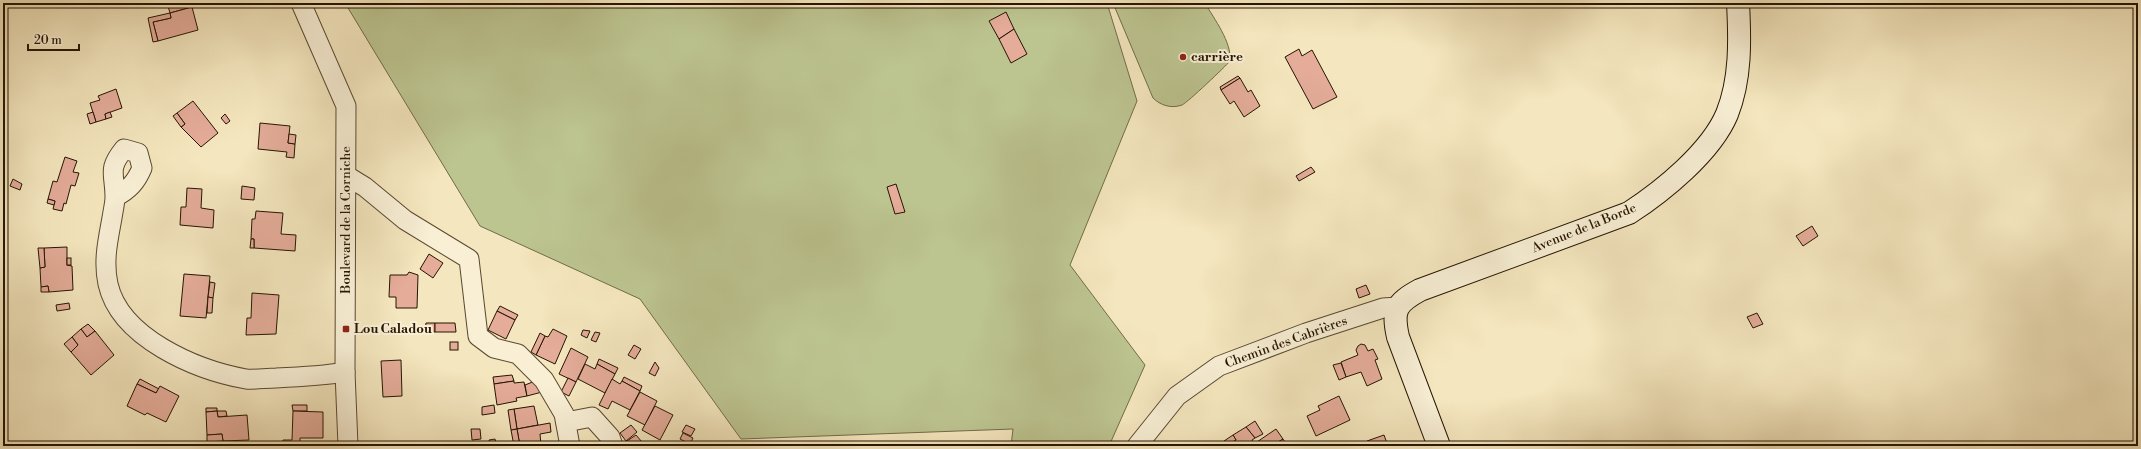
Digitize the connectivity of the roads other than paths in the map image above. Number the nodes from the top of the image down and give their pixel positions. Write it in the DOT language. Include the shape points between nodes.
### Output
graph roads {
  1 [pos="301,3"];
  2 [pos="1738,3"];
  3 [pos="347,176"];
  4 [pos="115,197"];
  5 [pos="1397,307"];
  6 [pos="345,372"];
  7 [pos="566,422"];
  8 [pos="348,446"];
  9 [pos="570,446"];
  10 [pos="613,446"];
  11 [pos="1137,446"];
  12 [pos="1439,446"];
  1 -- 3 [label="street, Boulevard de la Corniche" via="346,106"];
  2 -- 5 [label="street, Avenue de la Borde" via="1740,44 1735,90 1727,115 1717,133 1673,182 1629,213 1420,290 1405,298"];
  3 -- 6 [label="street, Boulevard de la Corniche"];
  3 -- 7 [label="street" via="365,187 405,220 470,259 478,336 494,348 518,354 544,380"];
  4 -- 6 [label="street" via="105,252 108,284 115,303 136,330 190,364 247,379"];
  5 -- 11 [label="street, Chemin des Cabrières" via="1383,308 1306,333 1219,366 1177,396"];
  5 -- 12 [label="street" via="1394,321 1398,337"];
  6 -- 8 [label="street, Boulevard de la Corniche"];
  7 -- 9 [label="street"];
  7 -- 10 [label="street" via="592,417 610,437"];
}
